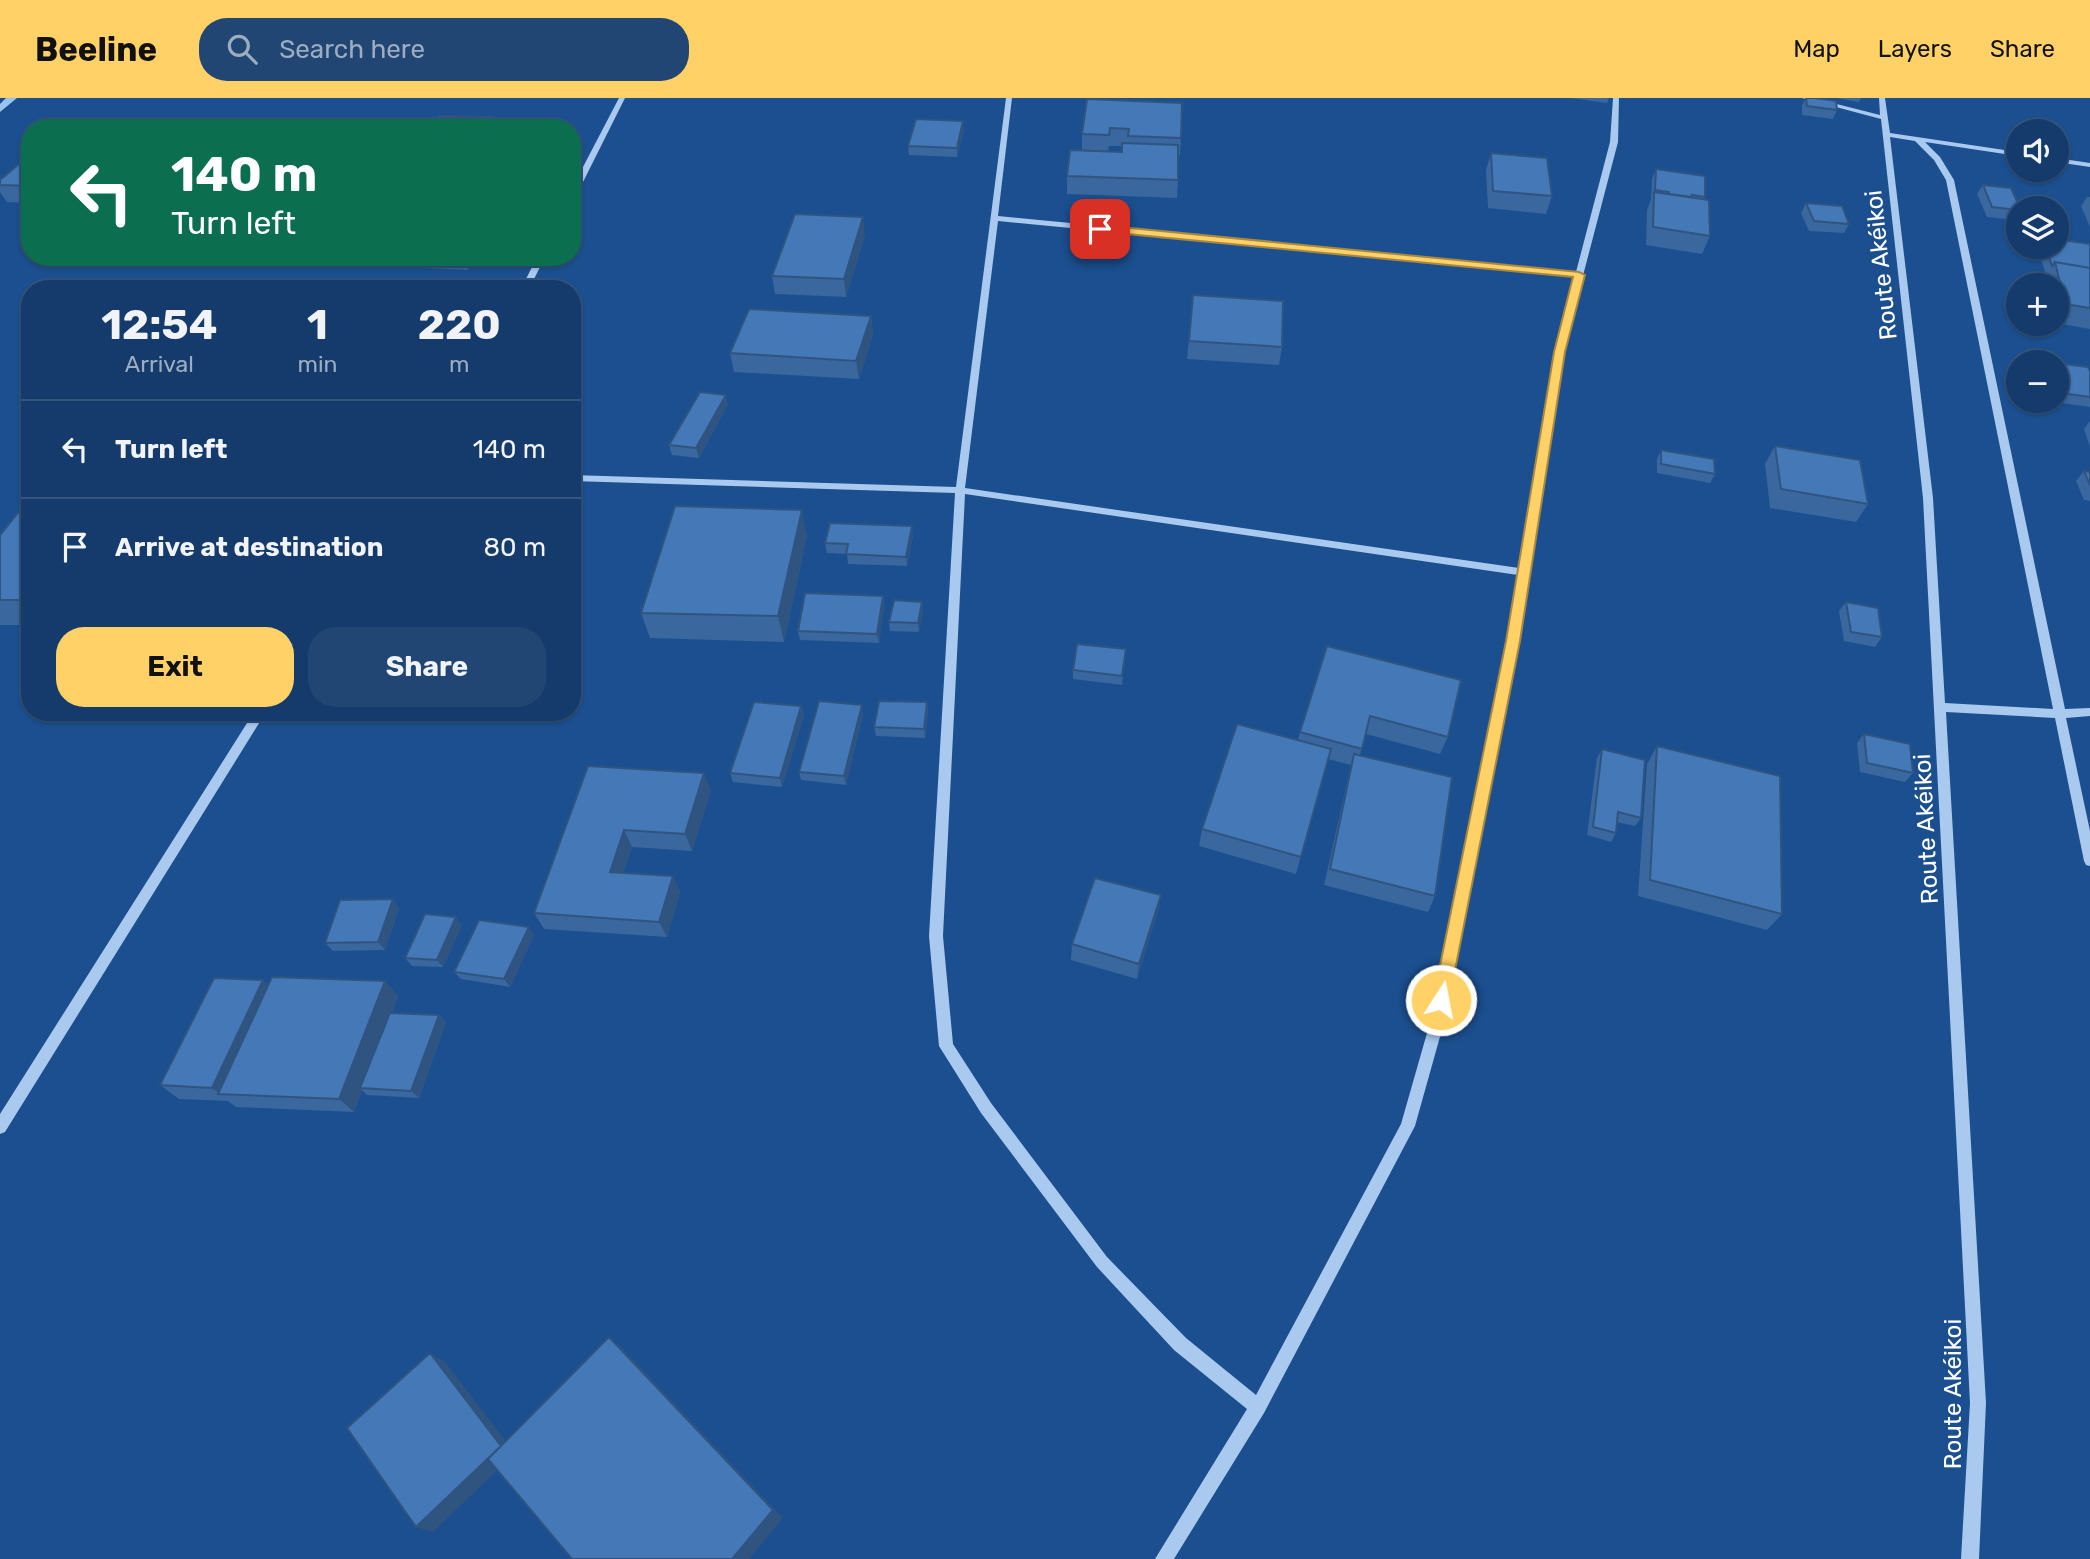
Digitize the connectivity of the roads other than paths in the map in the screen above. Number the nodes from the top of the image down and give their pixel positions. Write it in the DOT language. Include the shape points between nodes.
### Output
graph roads {
  1 [pos="622,98"];
  2 [pos="1009,98"];
  3 [pos="1616,98"];
  4 [pos="1805,98"];
  5 [pos="1882,98"];
  6 [pos="1885,118"];
  7 [pos="1889,135"];
  8 [pos="1918,140"];
  9 [pos="2006,152"];
  10 [pos="2069,162"];
  11 [pos="2090,165"];
  12 [pos="581,178"];
  13 [pos="994,218"];
  14 [pos="1579,275"];
  15 [pos="581,478"];
  16 [pos="960,490"];
  17 [pos="1524,572"];
  18 [pos="1939,707"];
  19 [pos="2090,712"];
  20 [pos="2059,714"];
  21 [pos="254,721"];
  22 [pos="2090,862"];
  23 [pos="0,1128"];
  24 [pos="1258,1407"];
  25 [pos="1164,1559"];
  26 [pos="1970,1559"];
  1 -- 12 [label="street"];
  2 -- 13 [label="street"];
  3 -- 14 [label="street" via="1614,142"];
  4 -- 6 [label="street"];
  5 -- 6 [label="street, Route Akéikoi"];
  6 -- 7 [label="street, Route Akéikoi"];
  7 -- 8 [label="street"];
  7 -- 18 [label="street, Route Akéikoi" via="1928,498"];
  8 -- 9 [label="street"];
  8 -- 20 [label="street" via="1950,180"];
  10 -- 11 [label="street"];
  13 -- 14 [label="street"];
  13 -- 16 [label="street"];
  14 -- 17 [label="street" via="1559,352"];
  15 -- 16 [label="street"];
  16 -- 17 [label="street"];
  16 -- 24 [label="street" via="936,936 946,1046 986,1108 1102,1262 1180,1344"];
  17 -- 24 [label="street" via="1436,1026 1408,1126"];
  18 -- 20 [label="street"];
  18 -- 26 [label="street, Route Akéikoi" via="1978,1403"];
  19 -- 20 [label="street"];
  20 -- 22 [label="street"];
  21 -- 23 [label="street"];
  24 -- 25 [label="street"];
}
